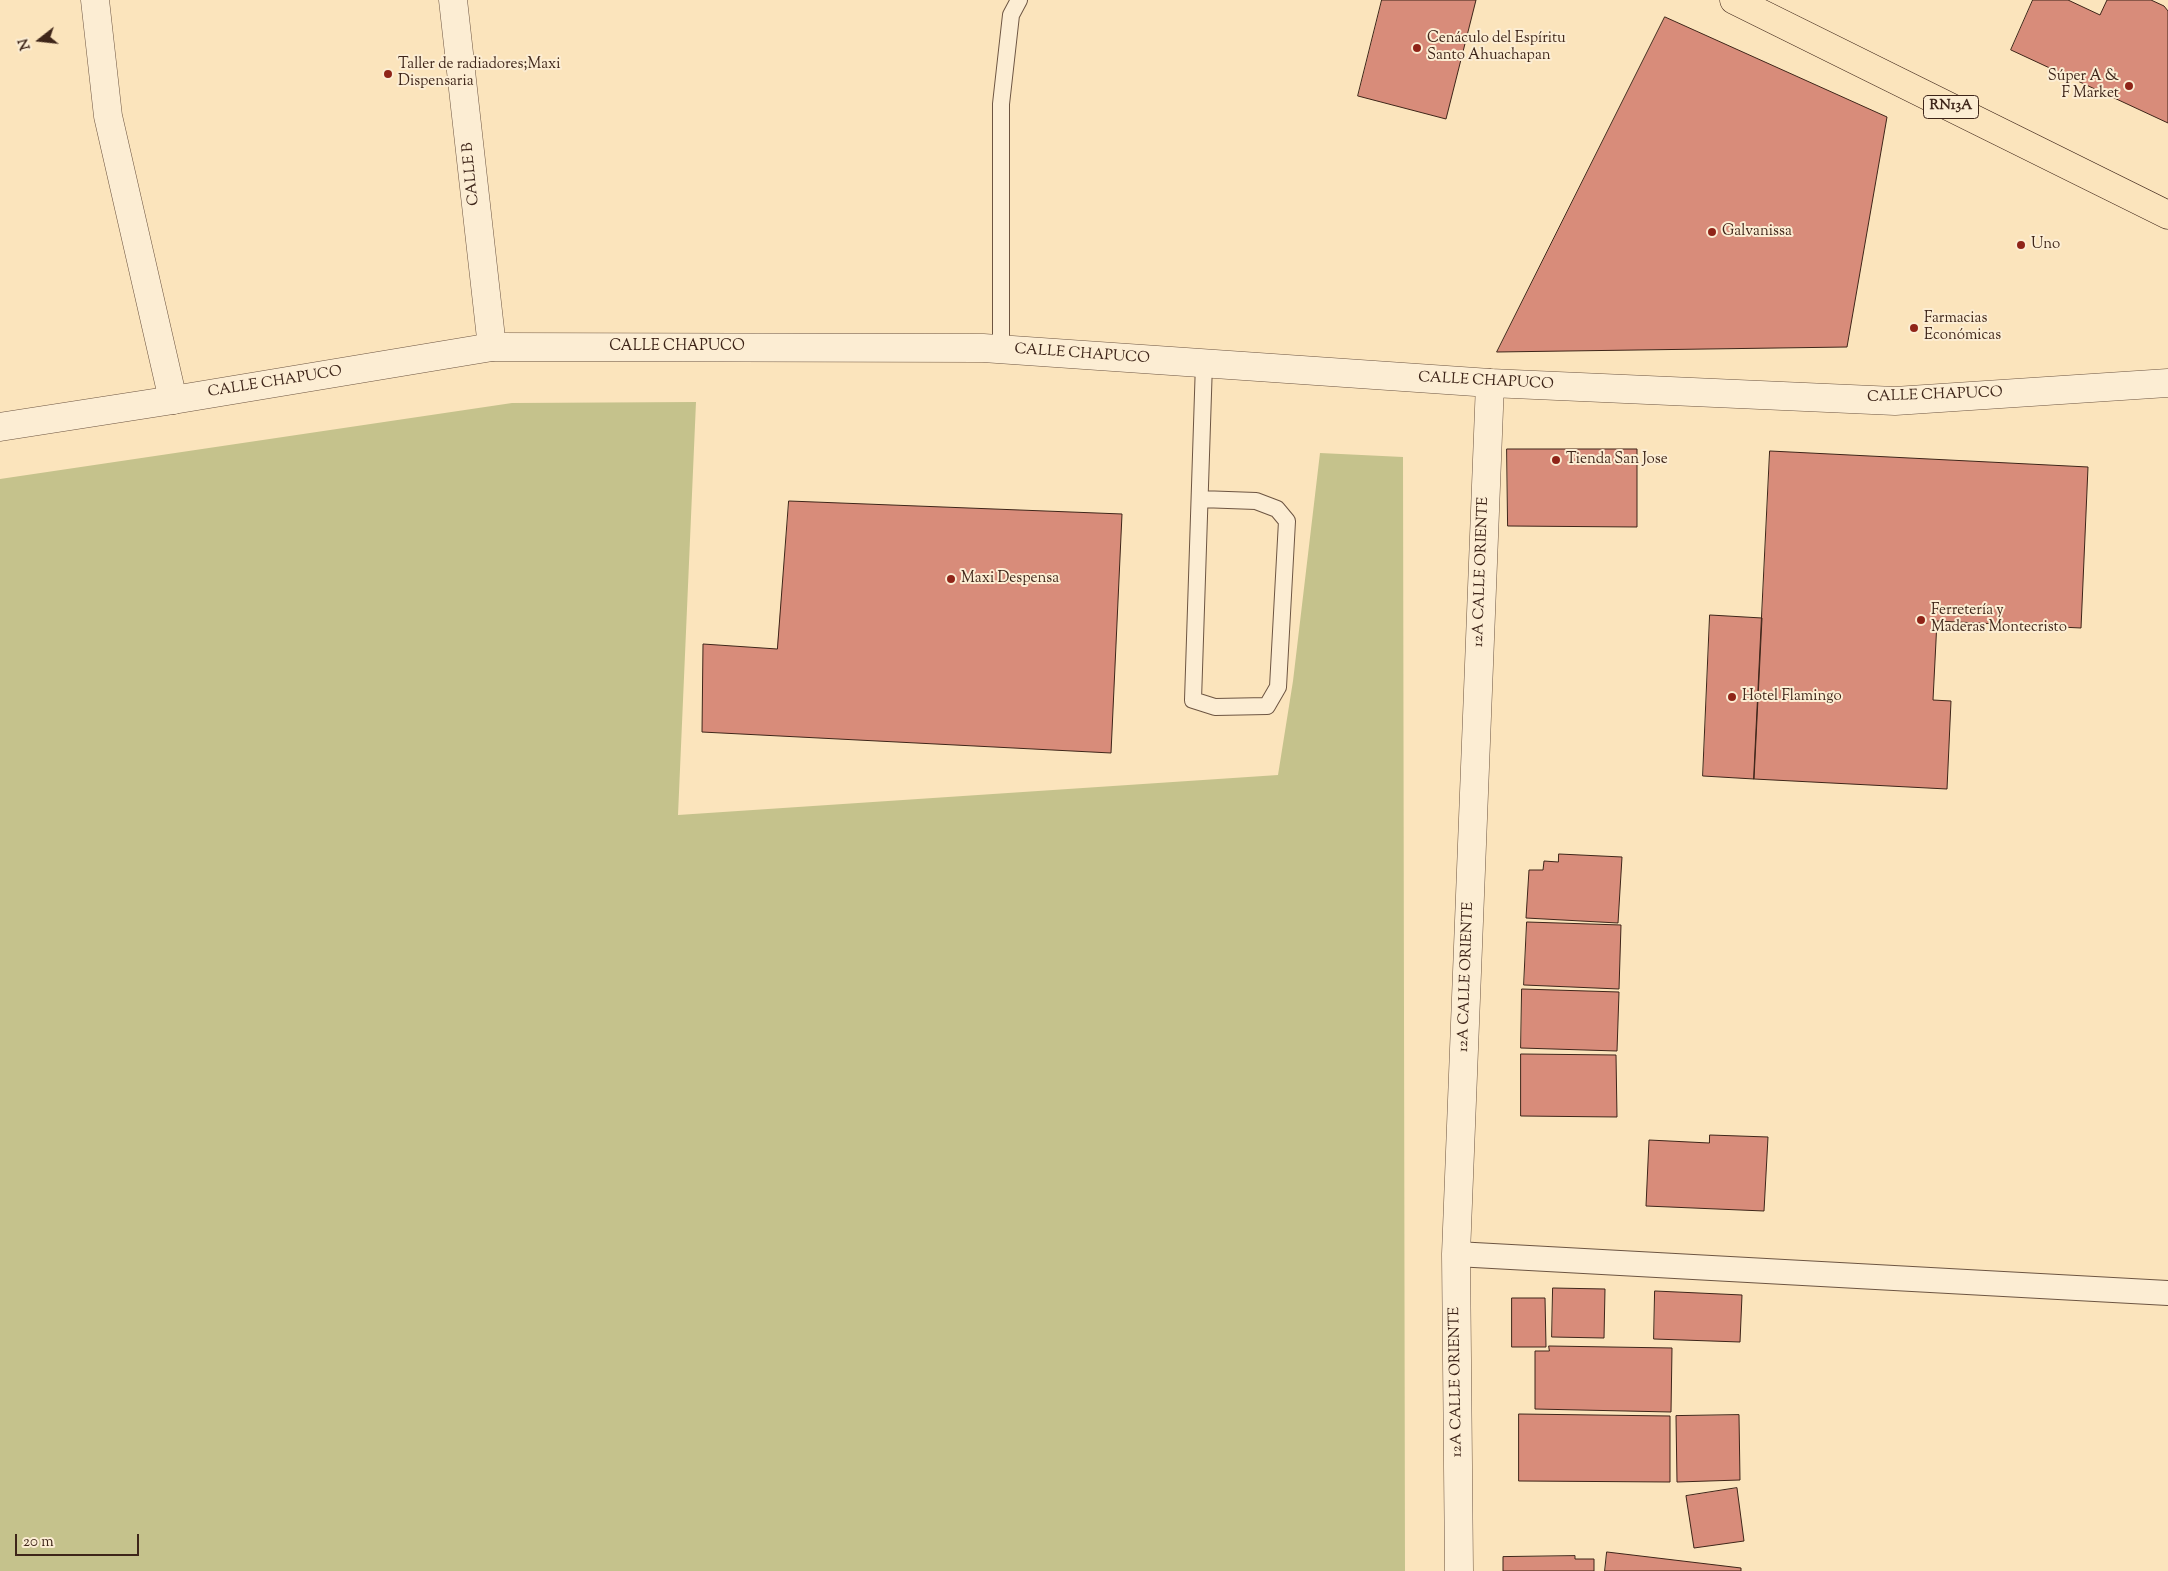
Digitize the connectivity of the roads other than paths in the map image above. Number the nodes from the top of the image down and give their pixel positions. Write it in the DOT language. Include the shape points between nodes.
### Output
graph roads {
  1 [pos="95,0"];
  2 [pos="453,0"];
  3 [pos="1019,0"];
  4 [pos="1734,0"];
  5 [pos="2168,214"];
  6 [pos="492,347"];
  7 [pos="1001,349"];
  8 [pos="1204,363"];
  9 [pos="1490,383"];
  10 [pos="2168,383"];
  11 [pos="173,400"];
  12 [pos="0,427"];
  13 [pos="1200,499"];
  14 [pos="1456,1254"];
  15 [pos="2168,1294"];
  16 [pos="1459,1571"];
  1 -- 11 [label="street" via="108,116"];
  2 -- 6 [label="street, CALLE B"];
  3 -- 7 [label="lane" via="1010,15 1001,104"];
  4 -- 5 [label="main road, RN13A"];
  6 -- 7 [label="street, CALLE CHAPUCO"];
  6 -- 11 [label="street, CALLE CHAPUCO"];
  7 -- 8 [label="street, CALLE CHAPUCO"];
  8 -- 9 [label="street, CALLE CHAPUCO"];
  8 -- 13 [label="lane"];
  9 -- 10 [label="street, CALLE CHAPUCO" via="1895,401"];
  9 -- 14 [label="street, 12A CALLE ORIENTE"];
  11 -- 12 [label="street, CALLE CHAPUCO"];
  13 -- 13 [label="lane" via="1193,700 1214,707 1267,706 1278,687 1287,521 1277,509 1256,501"];
  14 -- 15 [label="street"];
  14 -- 16 [label="street, 12A CALLE ORIENTE"];
}
